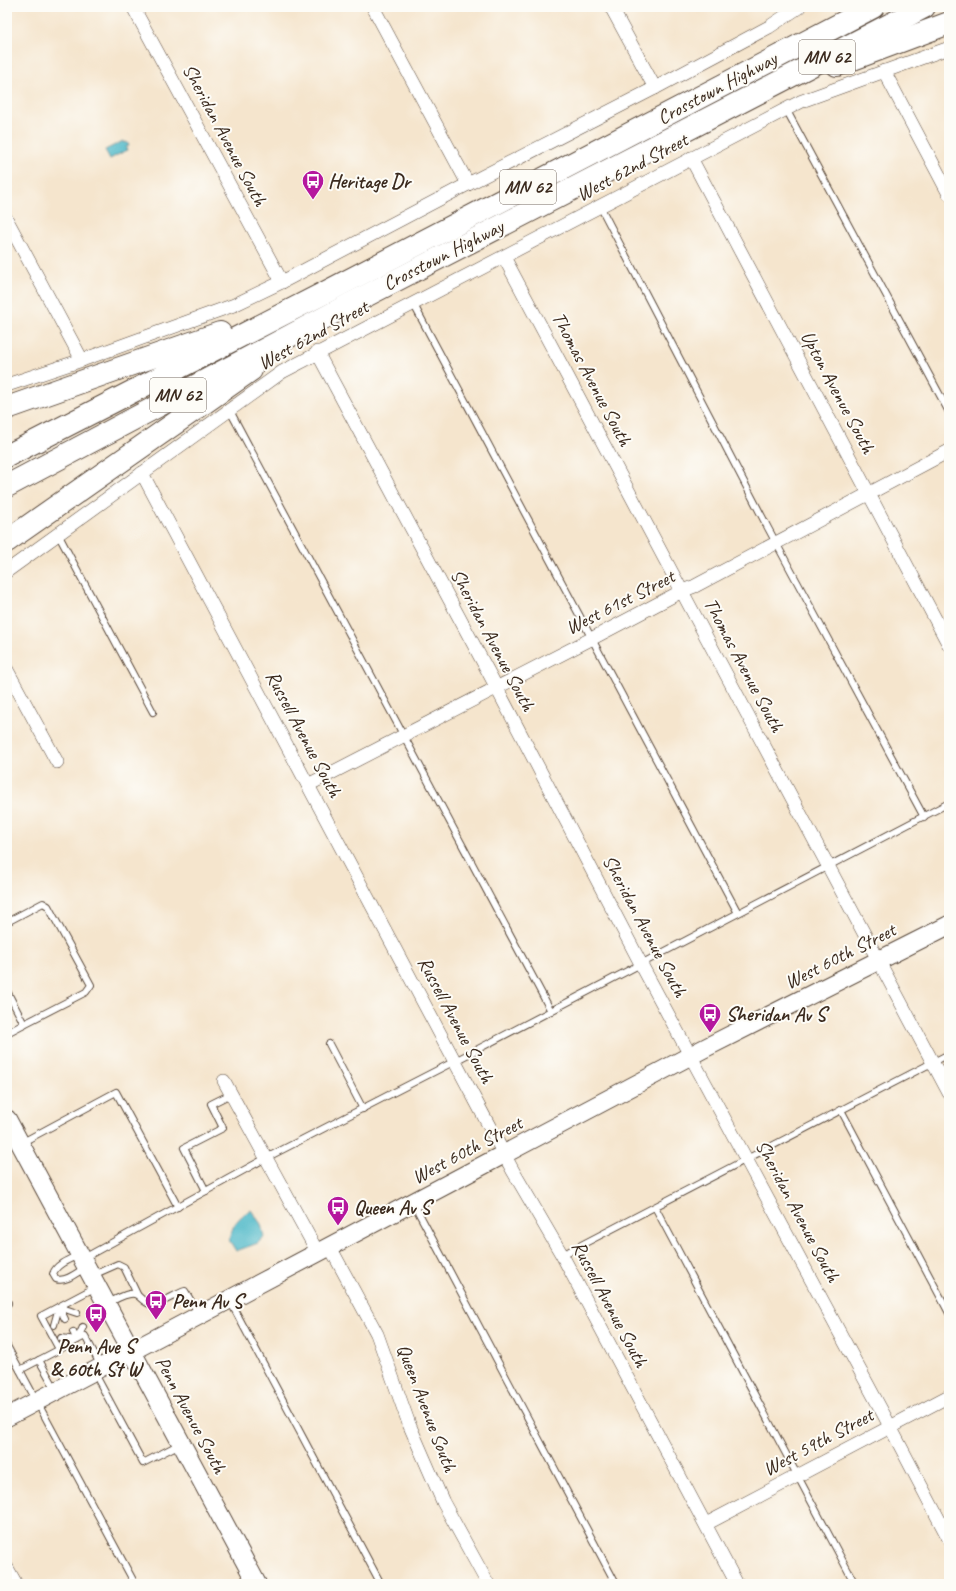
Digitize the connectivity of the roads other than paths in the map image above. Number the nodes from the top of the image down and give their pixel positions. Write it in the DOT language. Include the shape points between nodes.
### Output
graph roads {
  1 [pos="133,7"];
  2 [pos="373,7"];
  3 [pos="611,7"];
  4 [pos="799,7"];
  5 [pos="840,7"];
  6 [pos="873,7"];
  7 [pos="924,7"];
  8 [pos="949,23"];
  9 [pos="949,48"];
  10 [pos="884,71"];
  11 [pos="722,86"];
  12 [pos="655,88"];
  13 [pos="729,106"];
  14 [pos="786,109"];
  15 [pos="691,158"];
  16 [pos="468,184"];
  17 [pos="949,194"];
  18 [pos="600,206"];
  19 [pos="7,220"];
  20 [pos="504,257"];
  21 [pos="282,282"];
  22 [pos="334,288"];
  23 [pos="413,303"];
  24 [pos="350,304"];
  25 [pos="318,352"];
  26 [pos="82,360"];
  27 [pos="7,385"];
  28 [pos="7,408"];
  29 [pos="229,409"];
  30 [pos="949,412"];
  31 [pos="949,451"];
  32 [pos="7,456"];
  33 [pos="142,473"];
  34 [pos="7,486"];
  35 [pos="869,494"];
  36 [pos="58,534"];
  37 [pos="7,541"];
  38 [pos="776,542"];
  39 [pos="7,571"];
  40 [pos="682,591"];
  41 [pos="591,639"];
  42 [pos="949,645"];
  43 [pos="7,670"];
  44 [pos="496,687"];
  45 [pos="153,712"];
  46 [pos="403,735"];
  47 [pos="57,762"];
  48 [pos="308,784"];
  49 [pos="949,804"];
  50 [pos="924,817"];
  51 [pos="828,867"];
  52 [pos="738,914"];
  53 [pos="7,922"];
  54 [pos="949,925"];
  55 [pos="878,961"];
  56 [pos="641,964"];
  57 [pos="7,991"];
  58 [pos="551,1010"];
  59 [pos="24,1024"];
  60 [pos="7,1033"];
  61 [pos="329,1044"];
  62 [pos="949,1054"];
  63 [pos="692,1056"];
  64 [pos="455,1061"];
  65 [pos="933,1062"];
  66 [pos="224,1081"];
  67 [pos="949,1093"];
  68 [pos="230,1094"];
  69 [pos="363,1109"];
  70 [pos="841,1110"];
  71 [pos="7,1119"];
  72 [pos="21,1143"];
  73 [pos="505,1155"];
  74 [pos="266,1158"];
  75 [pos="747,1159"];
  76 [pos="206,1191"];
  77 [pos="413,1203"];
  78 [pos="178,1206"];
  79 [pos="655,1207"];
  80 [pos="324,1250"];
  81 [pos="562,1256"];
  82 [pos="88,1268"];
  83 [pos="137,1294"];
  84 [pos="229,1300"];
  85 [pos="107,1303"];
  86 [pos="58,1307"];
  87 [pos="949,1312"];
  88 [pos="77,1313"];
  89 [pos="200,1316"];
  90 [pos="65,1319"];
  91 [pos="54,1324"];
  92 [pos="84,1327"];
  93 [pos="72,1332"];
  94 [pos="61,1338"];
  95 [pos="77,1340"];
  96 [pos="7,1346"];
  97 [pos="59,1349"];
  98 [pos="133,1352"];
  99 [pos="39,1360"];
  100 [pos="20,1370"];
  101 [pos="98,1370"];
  102 [pos="57,1391"];
  103 [pos="949,1396"];
  104 [pos="36,1402"];
  105 [pos="7,1417"];
  106 [pos="890,1426"];
  107 [pos="182,1444"];
  108 [pos="797,1475"];
  109 [pos="706,1524"];
  110 [pos="949,1539"];
  111 [pos="7,1568"];
  112 [pos="16,1584"];
  113 [pos="135,1584"];
  114 [pos="257,1584"];
  115 [pos="381,1584"];
  116 [pos="488,1584"];
  117 [pos="616,1584"];
  118 [pos="737,1584"];
  119 [pos="855,1584"];
  1 -- 21 [label="street, Sheridan Avenue South"];
  2 -- 16 [label="street"];
  3 -- 12 [label="street"];
  4 -- 12 [label="street" via="769,27"];
  5 -- 11 [label="highway"];
  6 -- 11 [label="highway, Crosstown Highway / MN 62"];
  7 -- 13 [label="highway, Crosstown Highway / MN 62"];
  8 -- 13 [label="highway"];
  9 -- 10 [label="street, West 62nd Street"];
  10 -- 14 [label="street, West 62nd Street"];
  10 -- 17 [label="street"];
  11 -- 22 [label="highway, Crosstown Highway / MN 62"];
  12 -- 16 [label="street"];
  13 -- 24 [label="highway, Crosstown Highway / MN 62"];
  14 -- 15 [label="street, West 62nd Street"];
  14 -- 30 [label="lane"];
  15 -- 18 [label="street, West 62nd Street"];
  15 -- 35 [label="street, Upton Avenue South"];
  16 -- 21 [label="street"];
  18 -- 20 [label="street, West 62nd Street"];
  18 -- 38 [label="lane"];
  19 -- 26 [label="street"];
  20 -- 23 [label="street, West 62nd Street"];
  20 -- 40 [label="street, Thomas Avenue South"];
  21 -- 26 [label="street" via="234,305"];
  22 -- 28 [label="highway" via="198,342"];
  22 -- 32 [label="highway, Crosstown Highway / MN 62"];
  23 -- 25 [label="street, West 62nd Street"];
  23 -- 41 [label="lane"];
  24 -- 34 [label="highway, Crosstown Highway / MN 62"];
  24 -- 37 [label="highway" via="222,390"];
  25 -- 29 [label="street, West 62nd Street" via="282,372"];
  25 -- 44 [label="street, Sheridan Avenue South"];
  26 -- 27 [label="street"];
  29 -- 33 [label="street, West 62nd Street"];
  29 -- 46 [label="lane"];
  31 -- 35 [label="street, West 61st Street"];
  33 -- 36 [label="street, West 62nd Street"];
  33 -- 48 [label="street, Russell Avenue South"];
  35 -- 38 [label="street, West 61st Street"];
  35 -- 42 [label="street, Upton Avenue South"];
  36 -- 39 [label="street, West 62nd Street"];
  36 -- 45 [label="lane"];
  38 -- 40 [label="street, West 61st Street"];
  38 -- 50 [label="lane"];
  40 -- 41 [label="street, West 61st Street"];
  40 -- 51 [label="street, Thomas Avenue South"];
  41 -- 44 [label="street, West 61st Street"];
  41 -- 52 [label="lane"];
  43 -- 47 [label="street"];
  44 -- 46 [label="street, West 61st Street"];
  44 -- 56 [label="street, Sheridan Avenue South"];
  46 -- 48 [label="street, West 61st Street"];
  46 -- 58 [label="lane"];
  48 -- 64 [label="street, Russell Avenue South"];
  49 -- 50 [label="lane"];
  50 -- 51 [label="lane"];
  51 -- 52 [label="lane"];
  51 -- 55 [label="street, Thomas Avenue South"];
  52 -- 56 [label="lane"];
  53 -- 59 [label="lane" via="43,903 48,906 91,985 86,992"];
  54 -- 55 [label="street, West 60th Street"];
  55 -- 63 [label="street, West 60th Street"];
  55 -- 65 [label="street, Thomas Avenue South"];
  56 -- 58 [label="lane"];
  56 -- 63 [label="street, Sheridan Avenue South"];
  57 -- 59 [label="lane"];
  58 -- 64 [label="lane"];
  59 -- 60 [label="lane"];
  61 -- 69 [label="lane"];
  62 -- 65 [label="lane"];
  63 -- 73 [label="street, West 60th Street"];
  63 -- 75 [label="street, Sheridan Avenue South"];
  64 -- 69 [label="lane"];
  64 -- 73 [label="street, Russell Avenue South"];
  65 -- 67 [label="street, Thomas Avenue South"];
  65 -- 70 [label="lane"];
  66 -- 68 [label="street, Queen Avenue South"];
  68 -- 74 [label="street, Queen Avenue South"];
  68 -- 76 [label="lane" via="211,1104 223,1128 184,1148"];
  69 -- 74 [label="lane"];
  70 -- 75 [label="lane"];
  70 -- 87 [label="lane"];
  71 -- 72 [label="street, Penn Avenue South"];
  72 -- 78 [label="lane" via="116,1092"];
  72 -- 82 [label="street, Penn Avenue South"];
  73 -- 77 [label="street, West 60th Street"];
  73 -- 81 [label="street, Russell Avenue South"];
  74 -- 76 [label="lane"];
  74 -- 80 [label="street, Queen Avenue South"];
  75 -- 79 [label="lane"];
  75 -- 106 [label="street, Sheridan Avenue South"];
  76 -- 78 [label="lane"];
  77 -- 80 [label="street, West 60th Street"];
  77 -- 117 [label="lane"];
  78 -- 82 [label="lane"];
  79 -- 81 [label="lane"];
  79 -- 108 [label="lane"];
  80 -- 84 [label="street, West 60th Street"];
  80 -- 116 [label="street, Queen Avenue South" via="377,1334 409,1424 443,1502"];
  81 -- 109 [label="street, Russell Avenue South"];
  82 -- 82 [label="lane" via="60,1265 53,1274 59,1280"];
  82 -- 83 [label="lane" via="118,1264 124,1266"];
  82 -- 85 [label="street, Penn Avenue South"];
  82 -- 86 [label="lane"];
  83 -- 85 [label="lane" via="131,1293"];
  83 -- 89 [label="lane" via="149,1304 161,1302 185,1291"];
  84 -- 89 [label="street, West 60th Street"];
  84 -- 115 [label="lane"];
  85 -- 98 [label="street, Penn Avenue South"];
  86 -- 88 [label="lane"];
  86 -- 90 [label="lane"];
  86 -- 91 [label="lane"];
  86 -- 97 [label="lane" via="41,1316"];
  89 -- 98 [label="street, West 60th Street"];
  92 -- 95 [label="lane"];
  93 -- 95 [label="lane"];
  94 -- 95 [label="lane"];
  95 -- 97 [label="lane"];
  95 -- 101 [label="lane" via="85,1336"];
  96 -- 100 [label="lane"];
  97 -- 99 [label="lane"];
  98 -- 101 [label="street, West 60th Street"];
  98 -- 107 [label="street, Penn Avenue South"];
  99 -- 100 [label="lane"];
  99 -- 102 [label="lane"];
  100 -- 104 [label="lane"];
  101 -- 102 [label="street, West 60th Street"];
  101 -- 107 [label="lane" via="143,1463"];
  102 -- 104 [label="street, West 60th Street"];
  103 -- 106 [label="street, West 59th Street"];
  104 -- 105 [label="street, West 60th Street"];
  104 -- 113 [label="lane"];
  106 -- 108 [label="street, West 59th Street"];
  106 -- 110 [label="street, Sheridan Avenue South"];
  107 -- 114 [label="street, Penn Avenue South"];
  108 -- 109 [label="street, West 59th Street"];
  108 -- 119 [label="lane"];
  109 -- 118 [label="street, Russell Avenue South"];
  111 -- 112 [label="street"];
}
